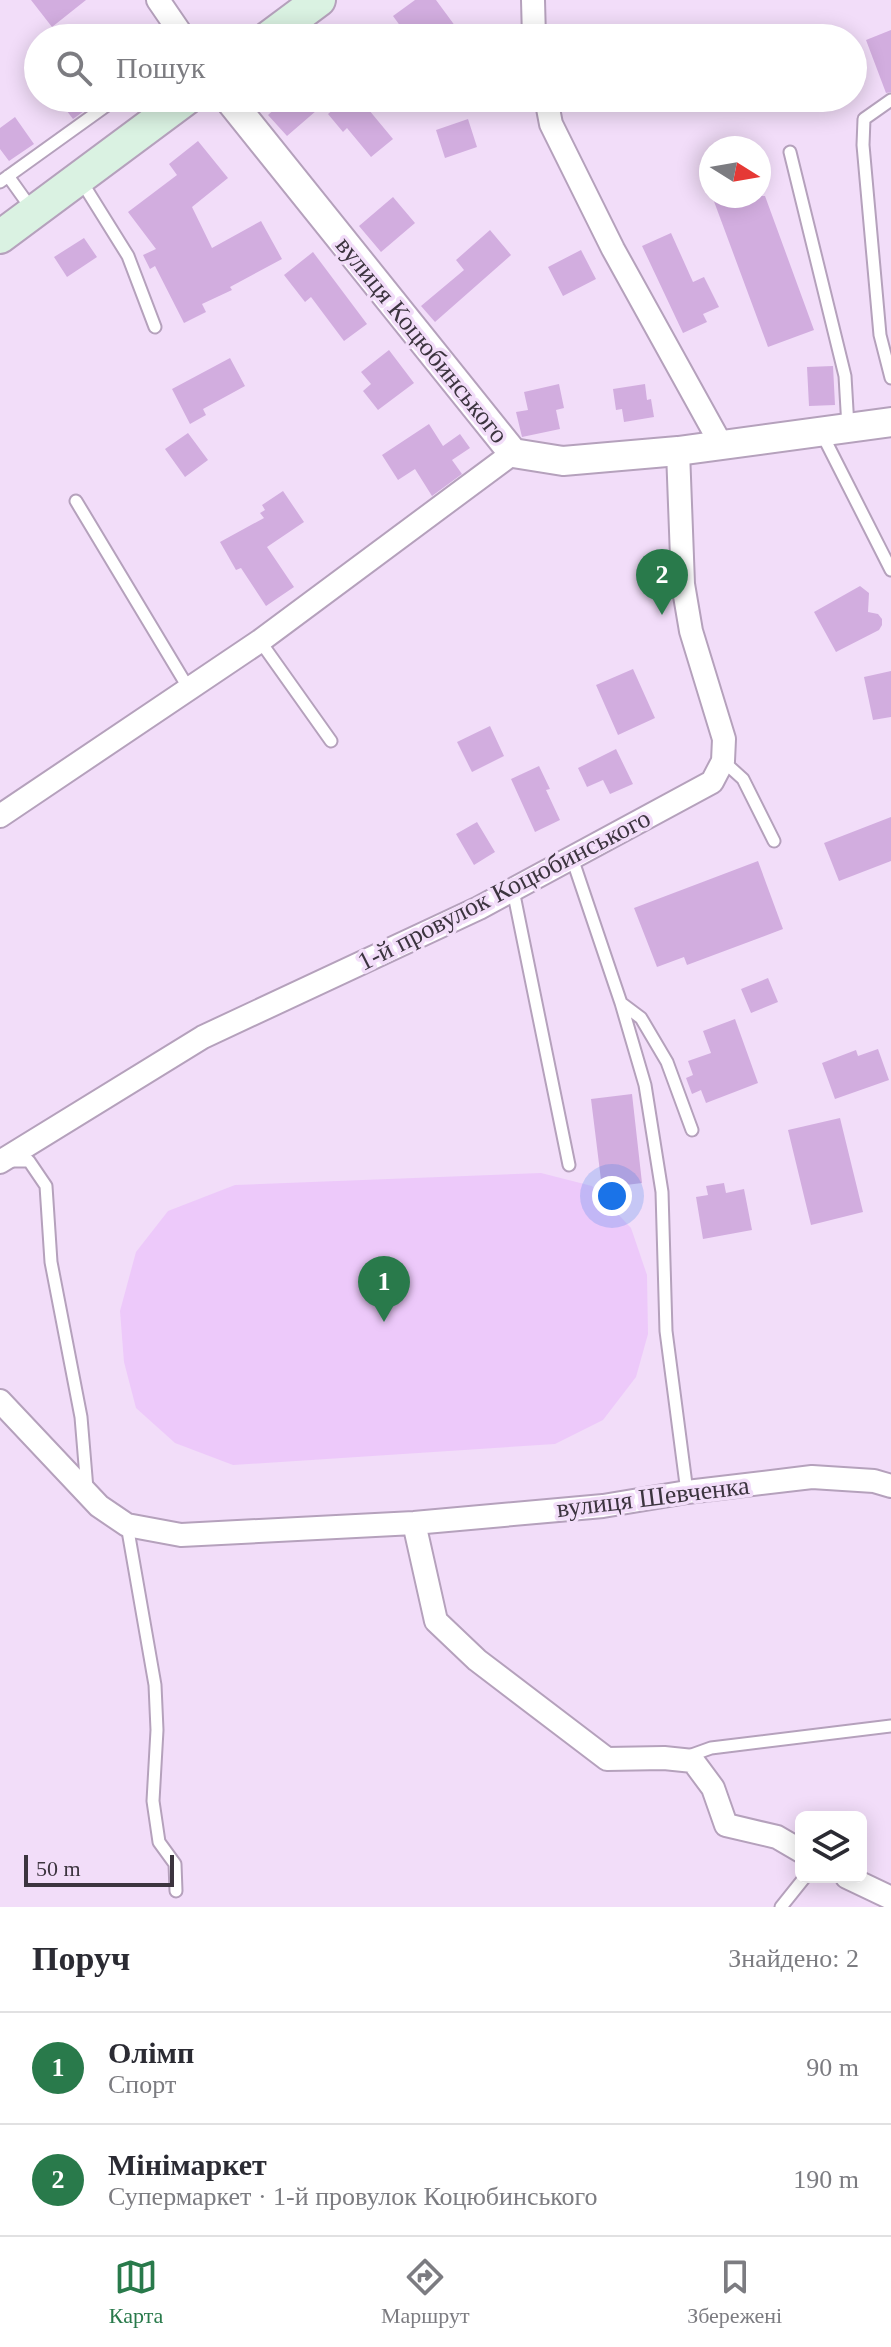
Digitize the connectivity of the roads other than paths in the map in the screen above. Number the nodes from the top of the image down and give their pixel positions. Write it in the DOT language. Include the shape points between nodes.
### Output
graph roads {
  1 [pos="158,0"];
  2 [pos="319,0"];
  3 [pos="533,0"];
  4 [pos="174,24"];
  5 [pos="287,24"];
  6 [pos="534,24"];
  7 [pos="891,100"];
  8 [pos="97,112"];
  9 [pos="168,112"];
  10 [pos="239,112"];
  11 [pos="549,112"];
  12 [pos="790,152"];
  13 [pos="79,178"];
  14 [pos="4,179"];
  15 [pos="34,212"];
  16 [pos="0,237"];
  17 [pos="155,327"];
  18 [pos="891,378"];
  19 [pos="891,422"];
  20 [pos="834,430"];
  21 [pos="722,446"];
  22 [pos="678,451"];
  23 [pos="513,453"];
  24 [pos="76,501"];
  25 [pos="891,570"];
  26 [pos="260,641"];
  27 [pos="189,689"];
  28 [pos="331,741"];
  29 [pos="723,761"];
  30 [pos="0,816"];
  31 [pos="774,841"];
  32 [pos="572,858"];
  33 [pos="513,890"];
  34 [pos="621,1003"];
  35 [pos="692,1130"];
  36 [pos="0,1161"];
  37 [pos="569,1165"];
  38 [pos="0,1401"];
  39 [pos="891,1486"];
  40 [pos="687,1492"];
  41 [pos="87,1493"];
  42 [pos="414,1523"];
  43 [pos="127,1525"];
  44 [pos="891,1726"];
  45 [pos="679,1759"];
  46 [pos="795,1848"];
  47 [pos="800,1883"];
  48 [pos="860,1883"];
  49 [pos="176,1891"];
  50 [pos="891,1898"];
  51 [pos="781,1907"];
  1 -- 4 [label="street"];
  2 -- 5 [label="main road"];
  3 -- 6 [label="street"];
  7 -- 18 [label="lane" via="864,119 863,145 880,335"];
  8 -- 14 [label="lane"];
  9 -- 13 [label="main road"];
  10 -- 23 [label="street, вулиця Коцюбинського"];
  11 -- 21 [label="street" via="613,249"];
  12 -- 20 [label="lane" via="845,376"];
  13 -- 15 [label="main road"];
  13 -- 17 [label="lane" via="128,256"];
  14 -- 15 [label="lane"];
  15 -- 16 [label="main road"];
  19 -- 20 [label="street, вулиця Коцюбинського"];
  20 -- 21 [label="street, вулиця Коцюбинського"];
  20 -- 25 [label="lane"];
  21 -- 22 [label="street, вулиця Коцюбинського"];
  22 -- 23 [label="street, вулиця Коцюбинського" via="563,461"];
  22 -- 29 [label="street" via="683,584 691,631 724,739"];
  23 -- 26 [label="street"];
  24 -- 27 [label="lane"];
  26 -- 27 [label="street"];
  26 -- 28 [label="lane"];
  27 -- 30 [label="street"];
  29 -- 31 [label="lane" via="743,779"];
  29 -- 32 [label="street, 1-й провулок Коцюбинського" via="712,782"];
  32 -- 33 [label="street, 1-й провулок Коцюбинського"];
  32 -- 34 [label="lane"];
  33 -- 36 [label="street, 1-й провулок Коцюбинського" via="203,1037"];
  33 -- 37 [label="lane"];
  34 -- 35 [label="lane" via="641,1018 667,1062"];
  34 -- 40 [label="lane" via="645,1085 662,1192 666,1331"];
  36 -- 41 [label="lane" via="29,1161 46,1186 51,1262 81,1417"];
  38 -- 41 [label="street, вулиця Шевченка"];
  39 -- 40 [label="street, вулиця Шевченка" via="812,1477"];
  40 -- 42 [label="street, вулиця Шевченка" via="603,1506"];
  41 -- 43 [label="street, вулиця Шевченка"];
  42 -- 43 [label="street, вулиця Шевченка" via="181,1535"];
  42 -- 45 [label="street" via="436,1621 477,1660 607,1759"];
  43 -- 49 [label="lane" via="155,1685 153,1801 159,1842 175,1864"];
  44 -- 45 [label="lane" via="711,1748"];
  45 -- 46 [label="street" via="693,1761 713,1788 726,1825 777,1837"];
  47 -- 51 [label="lane"];
  48 -- 50 [label="street"];
}
